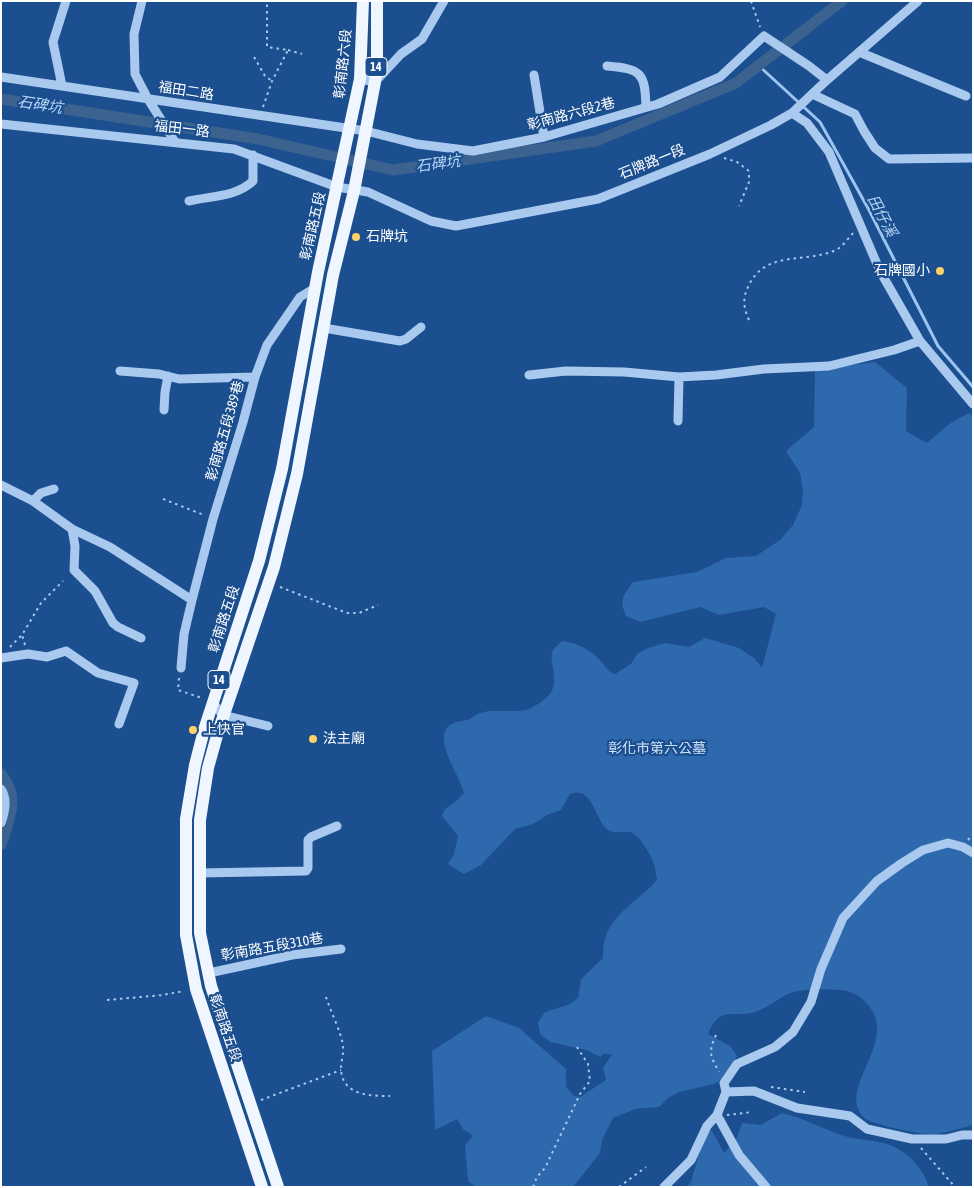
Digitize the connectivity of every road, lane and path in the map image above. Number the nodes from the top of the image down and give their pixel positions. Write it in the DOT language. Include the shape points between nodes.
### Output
graph roads {
  1 [pos="66,1"];
  2 [pos="142,1"];
  3 [pos="267,1"];
  4 [pos="363,1"];
  5 [pos="377,1"];
  6 [pos="444,1"];
  7 [pos="751,1"];
  8 [pos="918,1"];
  9 [pos="764,36"];
  10 [pos="288,50"];
  11 [pos="859,52"];
  12 [pos="302,54"];
  13 [pos="254,57"];
  14 [pos="606,66"];
  15 [pos="534,75"];
  16 [pos="1,77"];
  17 [pos="360,79"];
  18 [pos="826,80"];
  19 [pos="272,81"];
  20 [pos="375,82"];
  21 [pos="62,86"];
  22 [pos="812,94"];
  23 [pos="966,96"];
  24 [pos="148,99"];
  25 [pos="646,107"];
  26 [pos="792,113"];
  27 [pos="259,116"];
  28 [pos="1,124"];
  29 [pos="350,129"];
  30 [pos="366,131"];
  31 [pos="544,138"];
  32 [pos="175,142"];
  33 [pos="710,154"];
  34 [pos="253,155"];
  35 [pos="973,158"];
  36 [pos="337,187"];
  37 [pos="354,190"];
  38 [pos="189,201"];
  39 [pos="739,206"];
  40 [pos="861,224"];
  41 [pos="315,288"];
  42 [pos="749,320"];
  43 [pos="421,327"];
  44 [pos="324,328"];
  45 [pos="920,340"];
  46 [pos="120,371"];
  47 [pos="529,375"];
  48 [pos="168,376"];
  49 [pos="255,377"];
  50 [pos="679,377"];
  51 [pos="973,404"];
  52 [pos="164,410"];
  53 [pos="678,421"];
  54 [pos="1,485"];
  55 [pos="54,489"];
  56 [pos="164,499"];
  57 [pos="32,502"];
  58 [pos="213,519"];
  59 [pos="72,529"];
  60 [pos="63,581"];
  61 [pos="269,582"];
  62 [pos="192,600"];
  63 [pos="378,604"];
  64 [pos="22,635"];
  65 [pos="141,638"];
  66 [pos="28,654"];
  67 [pos="2,657"];
  68 [pos="181,668"];
  69 [pos="212,702"];
  70 [pos="223,715"];
  71 [pos="119,724"];
  72 [pos="268,726"];
  73 [pos="3,791"];
  74 [pos="1,823"];
  75 [pos="337,826"];
  76 [pos="973,852"];
  77 [pos="200,873"];
  78 [pos="341,949"];
  79 [pos="209,973"];
  80 [pos="196,989"];
  81 [pos="326,998"];
  82 [pos="107,1000"];
  83 [pos="716,1035"];
  84 [pos="575,1044"];
  85 [pos="341,1070"];
  86 [pos="725,1087"];
  87 [pos="754,1091"];
  88 [pos="805,1092"];
  89 [pos="390,1096"];
  90 [pos="251,1104"];
  91 [pos="752,1112"];
  92 [pos="717,1115"];
  93 [pos="973,1136"];
  94 [pos="912,1139"];
  95 [pos="646,1167"];
  96 [pos="262,1187"];
  97 [pos="278,1187"];
  98 [pos="533,1187"];
  99 [pos="619,1187"];
  100 [pos="664,1187"];
  101 [pos="766,1187"];
  102 [pos="955,1187"];
  1 -- 21 [label="street" via="53,42"];
  2 -- 24 [label="street" via="134,34 135,74"];
  3 -- 10 [label="path" via="267,47"];
  4 -- 17 [label="main road, 彰南路六段 / 14"];
  5 -- 20 [label="main road, 14"];
  6 -- 20 [label="street" via="422,39 401,54"];
  7 -- 9 [label="path"];
  8 -- 11 [label="street, 石牌路一段"];
  9 -- 18 [label="street"];
  9 -- 25 [label="street, 彰南路六段2巷" via="720,76"];
  10 -- 12 [label="path"];
  10 -- 19 [label="path"];
  11 -- 18 [label="street, 石牌路一段"];
  11 -- 23 [label="street"];
  13 -- 19 [label="path" via="265,76"];
  14 -- 25 [label="street" via="636,71 646,86"];
  15 -- 31 [label="street"];
  16 -- 21 [label="street, 福田二路"];
  17 -- 20 [label="street"];
  17 -- 29 [label="main road, 彰南路六段 / 14"];
  18 -- 22 [label="street, 石牌路一段"];
  19 -- 27 [label="path"];
  20 -- 30 [label="main road, 14"];
  21 -- 24 [label="street, 福田二路"];
  22 -- 26 [label="street, 石牌路一段"];
  22 -- 35 [label="street" via="855,114 875,148 890,159"];
  24 -- 27 [label="street, 福田二路"];
  24 -- 32 [label="street"];
  25 -- 31 [label="street, 彰南路六段2巷"];
  26 -- 33 [label="street, 石牌路一段"];
  26 -- 40 [label="street" via="807,123 829,152"];
  27 -- 29 [label="street, 福田二路"];
  28 -- 32 [label="street, 福田一路"];
  29 -- 30 [label="street, 福田二路"];
  29 -- 36 [label="main road, 彰南路五段 / 14"];
  30 -- 31 [label="street, 彰南路六段2巷" via="417,144 474,151"];
  30 -- 37 [label="main road, 彰南路五段 / 14"];
  32 -- 34 [label="street, 福田一路" via="234,149"];
  33 -- 37 [label="street, 石牌路一段" via="598,199 456,226 430,221 368,192"];
  33 -- 39 [label="path" via="737,162 749,171 749,182"];
  34 -- 36 [label="street, 福田一路"];
  34 -- 38 [label="street" via="253,181 246,188"];
  36 -- 37 [label="street, 福田一路"];
  36 -- 41 [label="main road, 彰南路五段 / 14"];
  37 -- 44 [label="main road, 彰南路五段 / 14"];
  40 -- 42 [label="path" via="838,250 777,260 753,275 744,309"];
  40 -- 45 [label="street" via="880,271"];
  41 -- 49 [label="street, 彰南路五段389巷" via="300,297 267,345"];
  41 -- 69 [label="main road, 彰南路五段 / 14" via="282,469 259,561"];
  43 -- 44 [label="street" via="400,340"];
  44 -- 61 [label="main road, 彰南路五段 / 14" via="297,474"];
  45 -- 50 [label="street" via="829,366"];
  45 -- 51 [label="street"];
  46 -- 48 [label="street"];
  47 -- 50 [label="street" via="566,371"];
  48 -- 49 [label="street" via="179,380"];
  48 -- 52 [label="street"];
  49 -- 58 [label="street, 彰南路五段389巷"];
  50 -- 53 [label="street"];
  54 -- 57 [label="street"];
  55 -- 57 [label="street" via="41,493"];
  56 -- 58 [label="path"];
  57 -- 59 [label="street"];
  58 -- 62 [label="street, 彰南路五段389巷"];
  59 -- 62 [label="street" via="110,547"];
  59 -- 65 [label="street" via="74,570 95,591 113,623"];
  60 -- 64 [label="path" via="41,603"];
  61 -- 63 [label="path" via="348,613 359,613"];
  61 -- 70 [label="main road, 彰南路五段 / 14"];
  62 -- 68 [label="street, 彰南路五段389巷"];
  64 -- 66 [label="path"];
  64 -- 67 [label="path"];
  66 -- 67 [label="street"];
  66 -- 71 [label="street" via="47,657 66,651 98,673 134,683"];
  68 -- 69 [label="path" via="178,690"];
  69 -- 70 [label="street"];
  69 -- 80 [label="main road, 彰南路五段 / 14" via="195,765 186,819 186,935"];
  70 -- 72 [label="street"];
  70 -- 77 [label="main road, 彰南路五段 / 14" via="208,768 202,811"];
  73 -- 74 [label="street" via="5,804"];
  75 -- 77 [label="street" via="308,840 306,872"];
  76 -- 86 [label="street" via="948,843 923,850 877,881 842,918 811,1002 793,1032 775,1047 737,1064"];
  77 -- 79 [label="main road, 彰南路五段 / 14" via="200,933"];
  78 -- 79 [label="street, 彰南路五段310巷" via="292,955"];
  79 -- 90 [label="main road, 彰南路五段 / 14"];
  80 -- 82 [label="path"];
  80 -- 96 [label="main road, 彰南路五段 / 14"];
  81 -- 85 [label="path" via="343,1045"];
  83 -- 86 [label="path" via="710,1049"];
  84 -- 98 [label="path" via="588,1064 590,1081 580,1094"];
  85 -- 89 [label="path" via="345,1084 352,1090"];
  85 -- 90 [label="path"];
  86 -- 87 [label="street"];
  86 -- 92 [label="street"];
  87 -- 88 [label="path" via="760,1087 774,1087"];
  87 -- 94 [label="street" via="797,1108 850,1116 867,1129"];
  90 -- 97 [label="main road, 彰南路五段 / 14"];
  91 -- 92 [label="path"];
  92 -- 100 [label="street" via="706,1126 690,1160"];
  92 -- 101 [label="street" via="739,1155"];
  93 -- 94 [label="street" via="962,1134 946,1140"];
  94 -- 102 [label="path"];
  95 -- 99 [label="path"];
}
